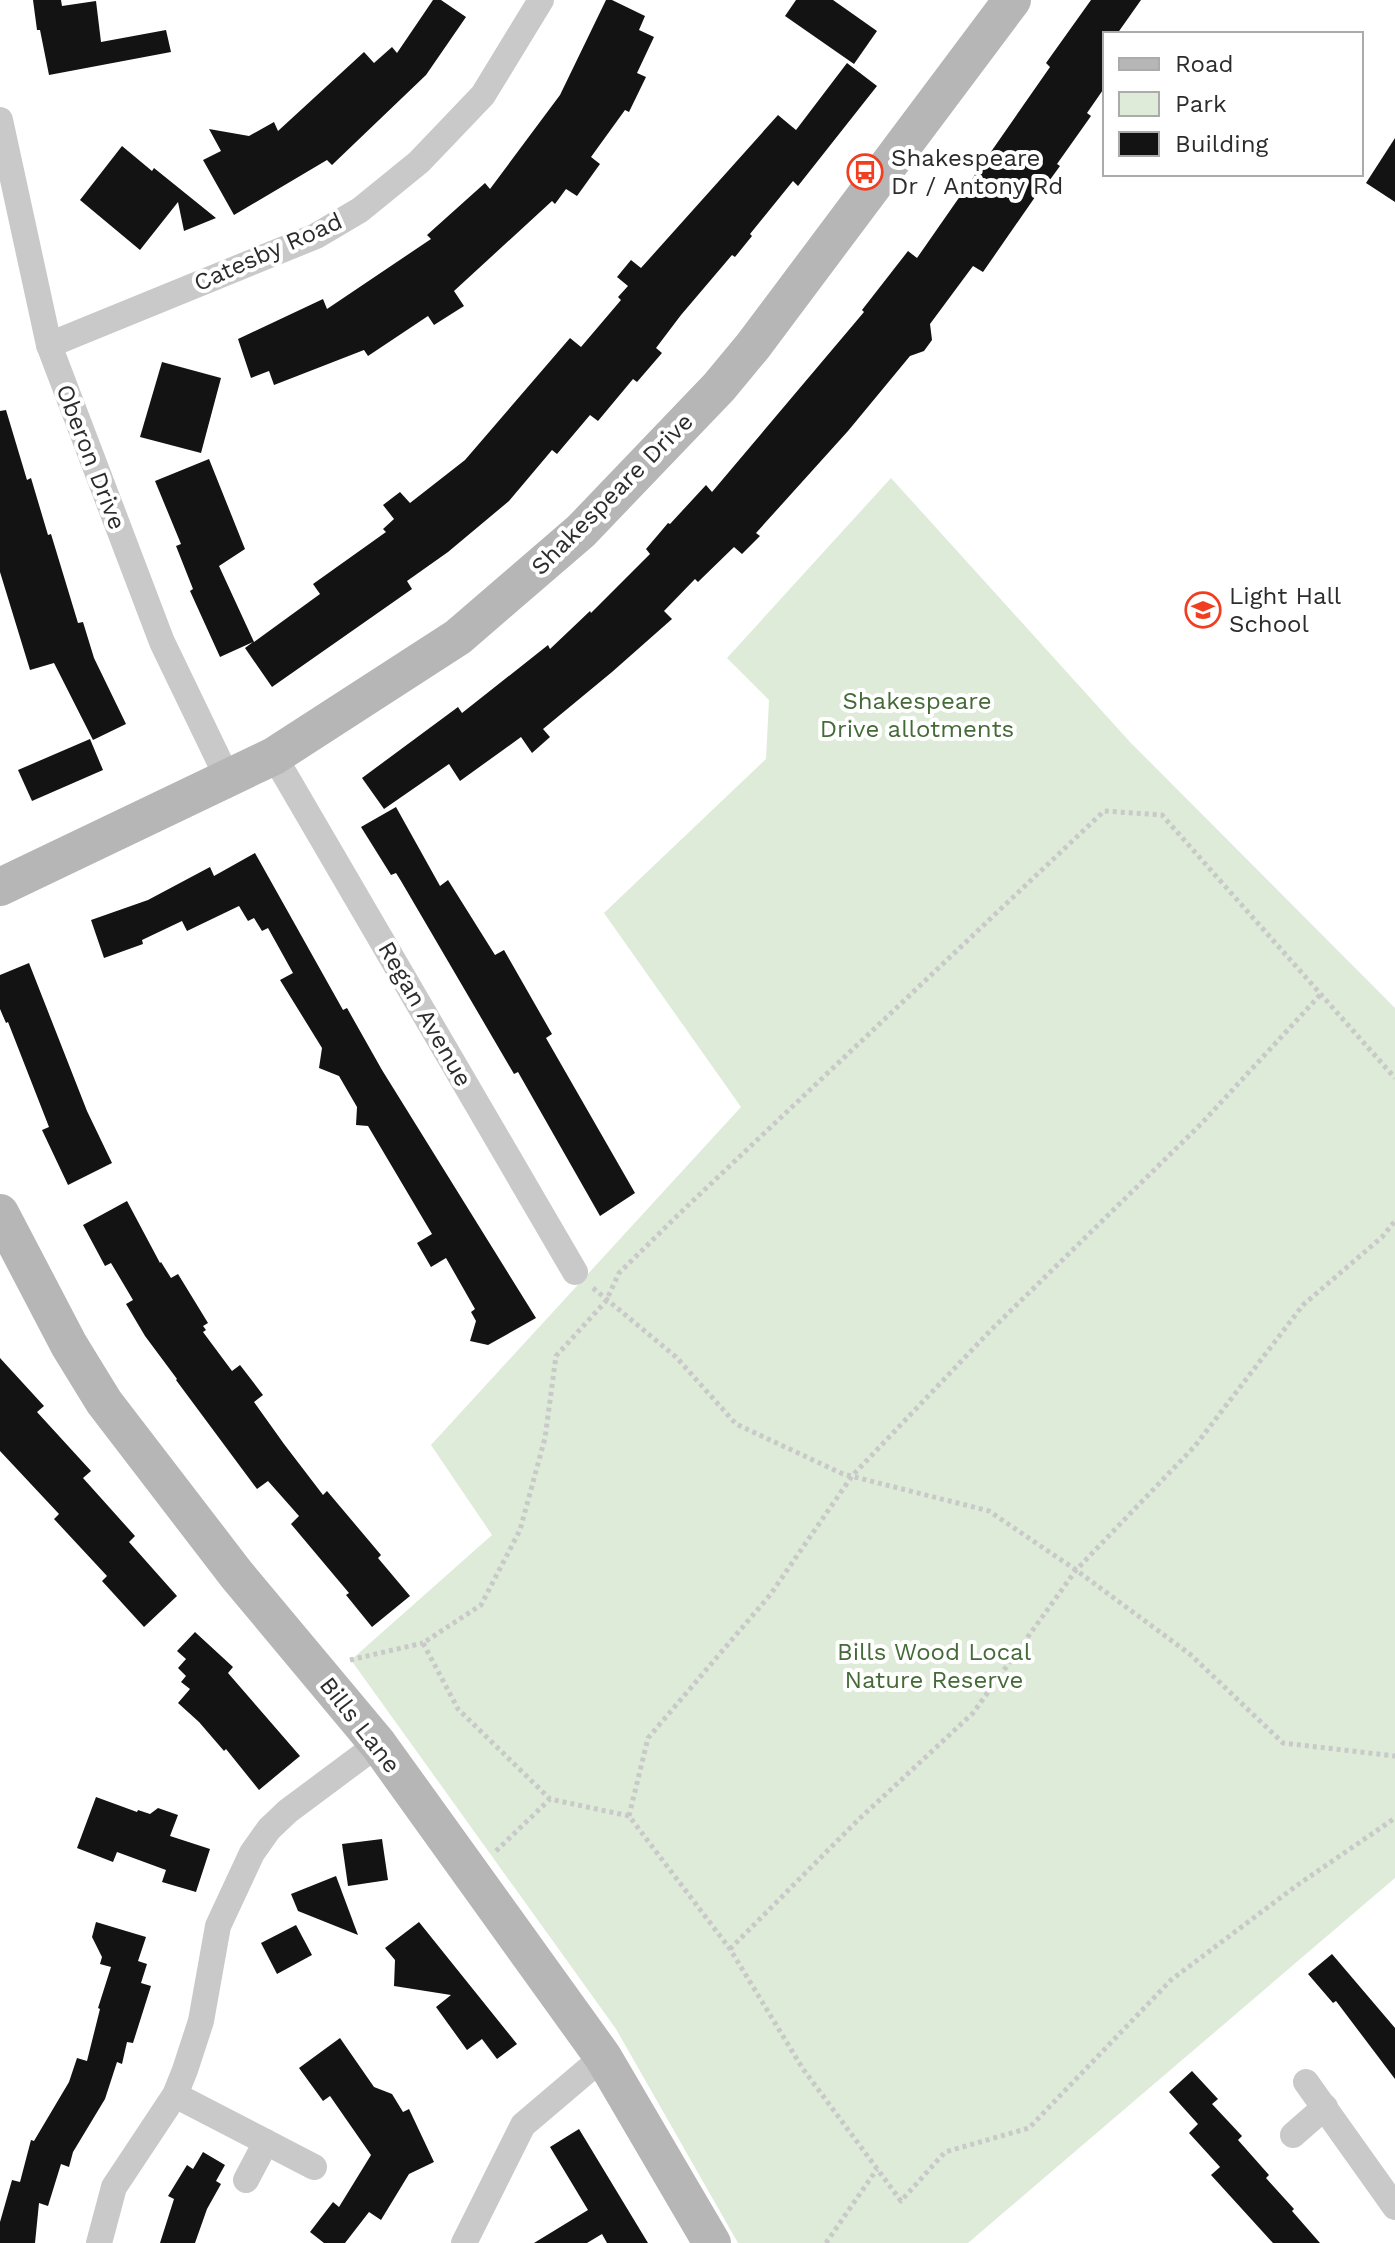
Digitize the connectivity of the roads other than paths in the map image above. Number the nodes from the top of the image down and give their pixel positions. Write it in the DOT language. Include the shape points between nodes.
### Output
graph roads {
  1 [pos="541,0"];
  2 [pos="1012,0"];
  3 [pos="0,120"];
  4 [pos="49,345"];
  5 [pos="274,756"];
  6 [pos="228,779"];
  7 [pos="0,887"];
  8 [pos="0,1213"];
  9 [pos="575,1272"];
  10 [pos="378,1744"];
  11 [pos="603,2057"];
  12 [pos="1306,2082"];
  13 [pos="175,2095"];
  14 [pos="1325,2107"];
  15 [pos="1293,2135"];
  16 [pos="266,2142"];
  17 [pos="314,2167"];
  18 [pos="246,2180"];
  19 [pos="1395,2207"];
  20 [pos="99,2243"];
  21 [pos="464,2243"];
  22 [pos="712,2243"];
  1 -- 4 [label="street, Catesby Road" via="483,95 419,162 360,210 316,236"];
  2 -- 5 [label="street, Shakespeare Drive" via="736,366 581,531 458,637"];
  3 -- 4 [label="street, Oberon Drive"];
  4 -- 6 [label="street, Oberon Drive" via="162,642"];
  5 -- 6 [label="street, Shakespeare Drive"];
  5 -- 9 [label="street, Regan Avenue"];
  6 -- 7 [label="street, Shakespeare Drive"];
  8 -- 10 [label="street, Bills Lane" via="104,1402 236,1574"];
  10 -- 11 [label="street, Bills Lane"];
  10 -- 13 [label="street" via="288,1811 252,1853 218,1926 201,2021"];
  11 -- 21 [label="street" via="523,2125"];
  11 -- 22 [label="street, Bills Lane"];
  12 -- 14 [label="street"];
  13 -- 16 [label="street"];
  13 -- 20 [label="street" via="114,2187"];
  14 -- 15 [label="street"];
  14 -- 19 [label="street"];
  16 -- 17 [label="street"];
  16 -- 18 [label="street"];
}
